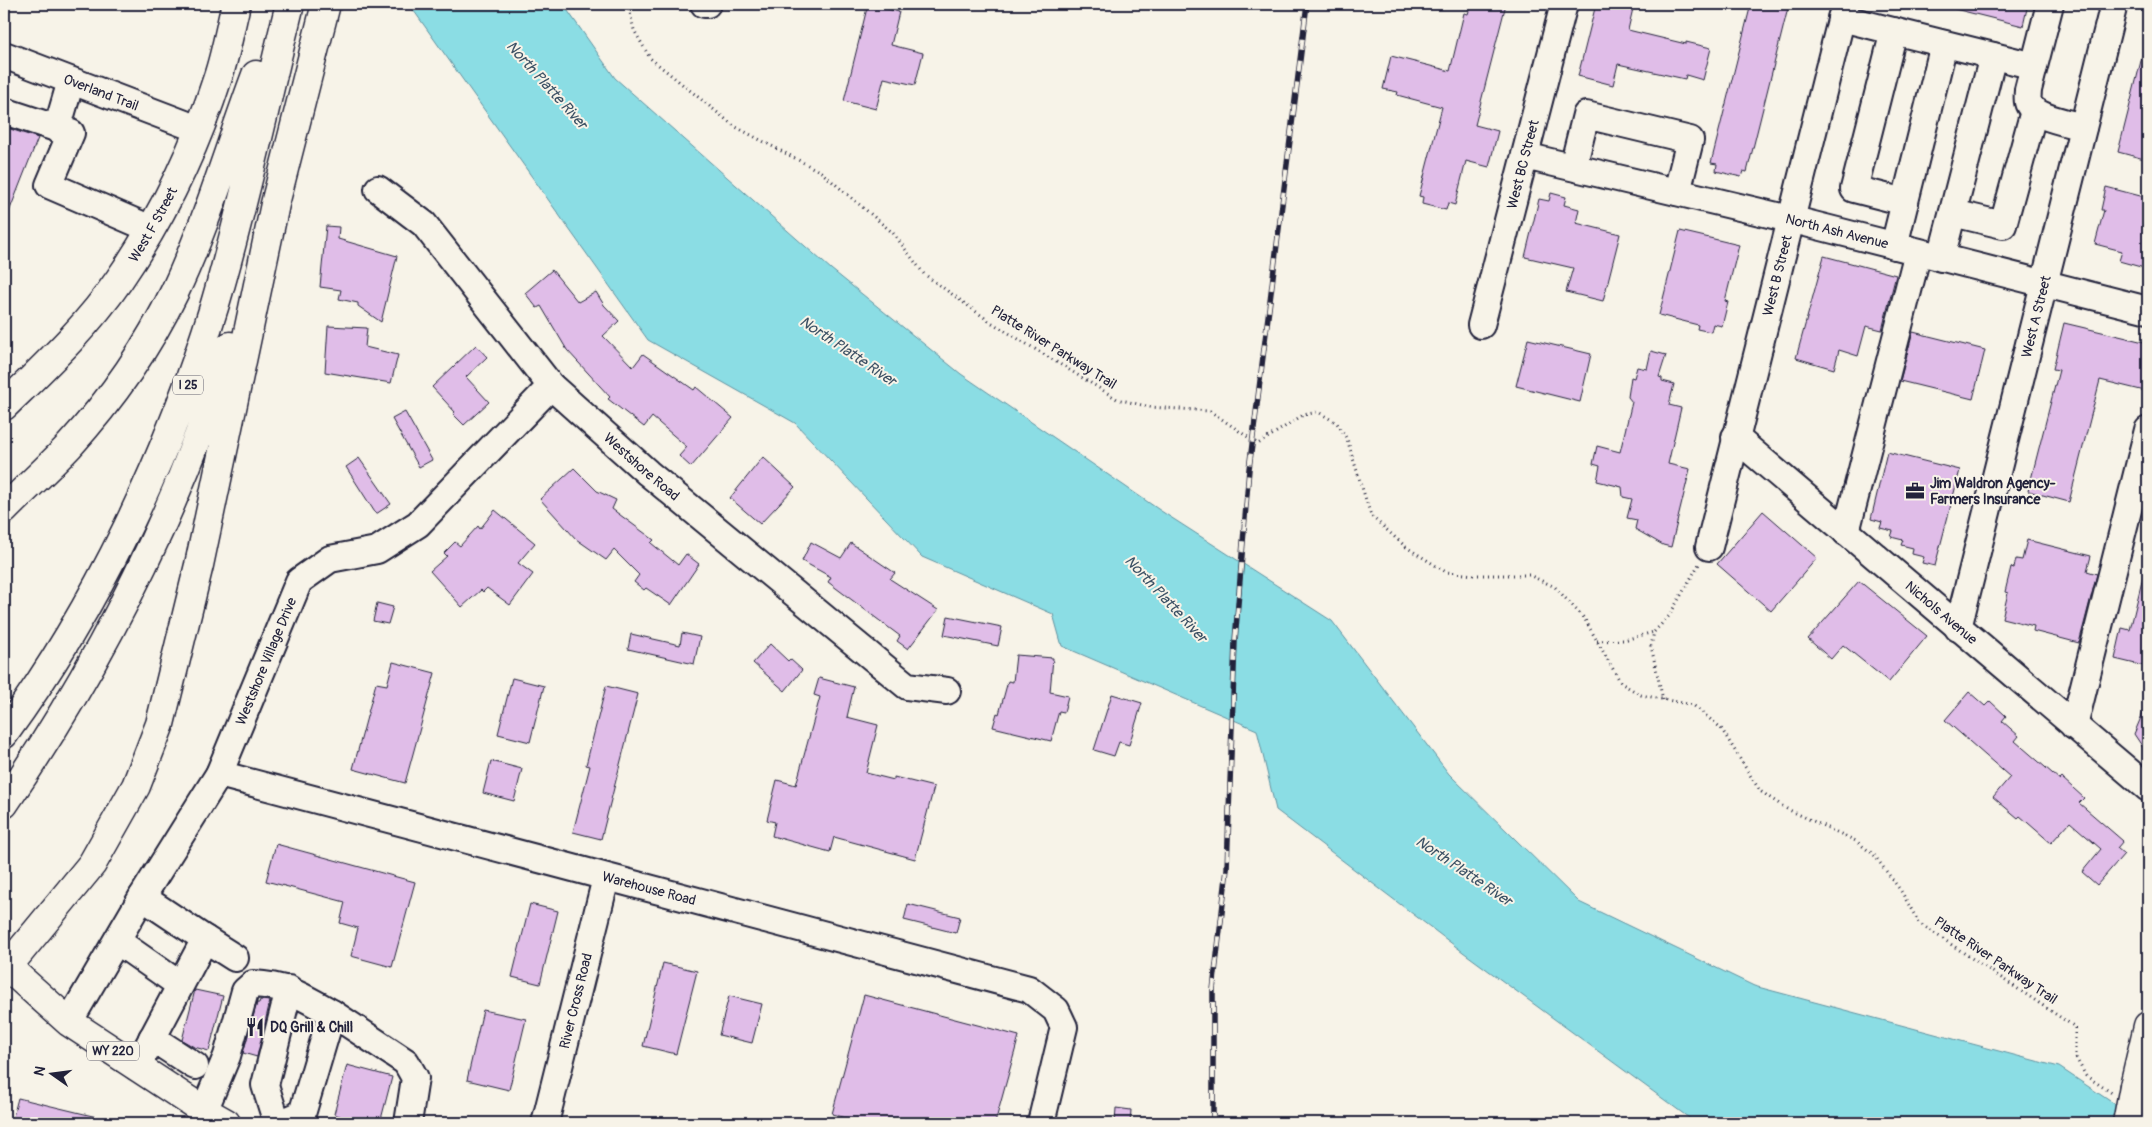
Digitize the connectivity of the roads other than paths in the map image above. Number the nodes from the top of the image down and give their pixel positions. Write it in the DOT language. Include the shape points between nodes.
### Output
graph roads {
  1 [pos="236,4"];
  2 [pos="284,4"];
  3 [pos="290,4"];
  4 [pos="326,4"];
  5 [pos="1564,4"];
  6 [pos="2050,4"];
  7 [pos="2114,4"];
  8 [pos="1843,11"];
  9 [pos="1894,31"];
  10 [pos="1944,44"];
  11 [pos="4,56"];
  12 [pos="1993,56"];
  13 [pos="2034,66"];
  14 [pos="71,81"];
  15 [pos="2034,110"];
  16 [pos="4,111"];
  17 [pos="2083,127"];
  18 [pos="57,129"];
  19 [pos="198,129"];
  20 [pos="1525,156"];
  21 [pos="1573,167"];
  22 [pos="378,189"];
  23 [pos="1677,192"];
  24 [pos="1905,202"];
  25 [pos="275,204"];
  26 [pos="1953,213"];
  27 [pos="1790,219"];
  28 [pos="151,230"];
  29 [pos="1918,252"];
  30 [pos="2044,284"];
  31 [pos="2148,310"];
  32 [pos="1481,325"];
  33 [pos="551,386"];
  34 [pos="4,406"];
  35 [pos="2148,430"];
  36 [pos="1735,437"];
  37 [pos="4,510"];
  38 [pos="1846,532"];
  39 [pos="1708,547"];
  40 [pos="1958,628"];
  41 [pos="947,691"];
  42 [pos="2074,726"];
  43 [pos="4,734"];
  44 [pos="219,774"];
  45 [pos="2148,788"];
  46 [pos="4,804"];
  47 [pos="606,878"];
  48 [pos="142,897"];
  49 [pos="205,939"];
  50 [pos="117,941"];
  51 [pos="235,958"];
  52 [pos="5,968"];
  53 [pos="180,985"];
  54 [pos="289,989"];
  55 [pos="332,1013"];
  56 [pos="69,1022"];
  57 [pos="2148,1026"];
  58 [pos="152,1038"];
  59 [pos="195,1066"];
  60 [pos="137,1067"];
  61 [pos="209,1119"];
  62 [pos="277,1123"];
  63 [pos="281,1123"];
  64 [pos="408,1123"];
  65 [pos="545,1123"];
  66 [pos="1041,1123"];
  67 [pos="2127,1123"];
  1 -- 19 [label="main road, West F Street" via="218,77"];
  2 -- 37 [label="main road" via="198,240 159,321 112,395 68,447"];
  3 -- 43 [label="main road, I 25" via="215,304 173,425 141,497 83,610"];
  4 -- 25 [label="main road, I 25"];
  5 -- 20 [label="street, West BC Street"];
  6 -- 13 [label="street"];
  7 -- 17 [label="street, West A Street"];
  8 -- 9 [label="street"];
  8 -- 27 [label="street, West B Street"];
  9 -- 10 [label="street"];
  9 -- 24 [label="street" via="1854,190"];
  10 -- 12 [label="street"];
  10 -- 24 [label="street"];
  11 -- 14 [label="street, Overland Trail"];
  12 -- 13 [label="street"];
  12 -- 26 [label="street"];
  13 -- 15 [label="street" via="2028,103"];
  14 -- 18 [label="street"];
  14 -- 19 [label="street, Overland Trail"];
  15 -- 17 [label="street"];
  15 -- 26 [label="street" via="2003,226"];
  16 -- 18 [label="street"];
  17 -- 30 [label="street, West A Street"];
  18 -- 28 [label="street" via="71,134 49,184"];
  19 -- 28 [label="main road, West F Street"];
  20 -- 21 [label="street, North Ash Avenue"];
  20 -- 32 [label="street, West BC Street"];
  21 -- 23 [label="street, North Ash Avenue"];
  21 -- 23 [label="street" via="1586,115 1690,140"];
  22 -- 33 [label="street, Westshore Road" via="424,224"];
  23 -- 27 [label="street, North Ash Avenue"];
  24 -- 29 [label="street"];
  25 -- 46 [label="main road, I 25" via="183,478 141,570 83,680"];
  25 -- 52 [label="main road" via="200,565 160,724 136,786 92,864"];
  26 -- 29 [label="street"];
  27 -- 29 [label="street, North Ash Avenue"];
  27 -- 36 [label="street, West B Street"];
  28 -- 34 [label="main road, West F Street" via="97,308"];
  29 -- 30 [label="street, North Ash Avenue"];
  29 -- 38 [label="street"];
  30 -- 31 [label="street, North Ash Avenue"];
  30 -- 40 [label="street, West A Street"];
  33 -- 41 [label="street, Westshore Road" via="648,473 907,686"];
  33 -- 44 [label="street, Westshore Village Drive" via="418,524 378,550 330,559 299,581"];
  35 -- 42 [label="street"];
  36 -- 38 [label="street, Nichols Avenue"];
  36 -- 39 [label="street, West B Street"];
  38 -- 40 [label="street, Nichols Avenue"];
  40 -- 42 [label="street, Nichols Avenue"];
  42 -- 45 [label="street, Nichols Avenue"];
  44 -- 47 [label="street, Warehouse Road"];
  44 -- 48 [label="street, Westshore Village Drive"];
  47 -- 65 [label="street, River Cross Road"];
  47 -- 66 [label="street, Warehouse Road" via="1029,989 1056,1010 1064,1027"];
  48 -- 49 [label="street"];
  48 -- 50 [label="street, Westshore Village Drive"];
  49 -- 51 [label="street"];
  49 -- 53 [label="street"];
  50 -- 53 [label="street"];
  50 -- 56 [label="street, Westshore Village Drive"];
  52 -- 56 [label="main road, WY 220"];
  53 -- 58 [label="street"];
  54 -- 55 [label="street"];
  54 -- 61 [label="street" via="252,984 245,991"];
  54 -- 62 [label="street" via="265,1085"];
  55 -- 63 [label="street" via="302,1114"];
  55 -- 64 [label="street" via="406,1062 415,1078"];
  56 -- 60 [label="main road, WY 220"];
  57 -- 67 [label="main road, bridge" via="2126,1091"];
  58 -- 59 [label="street"];
  58 -- 60 [label="street"];
  60 -- 61 [label="main road, WY 220"];
}
